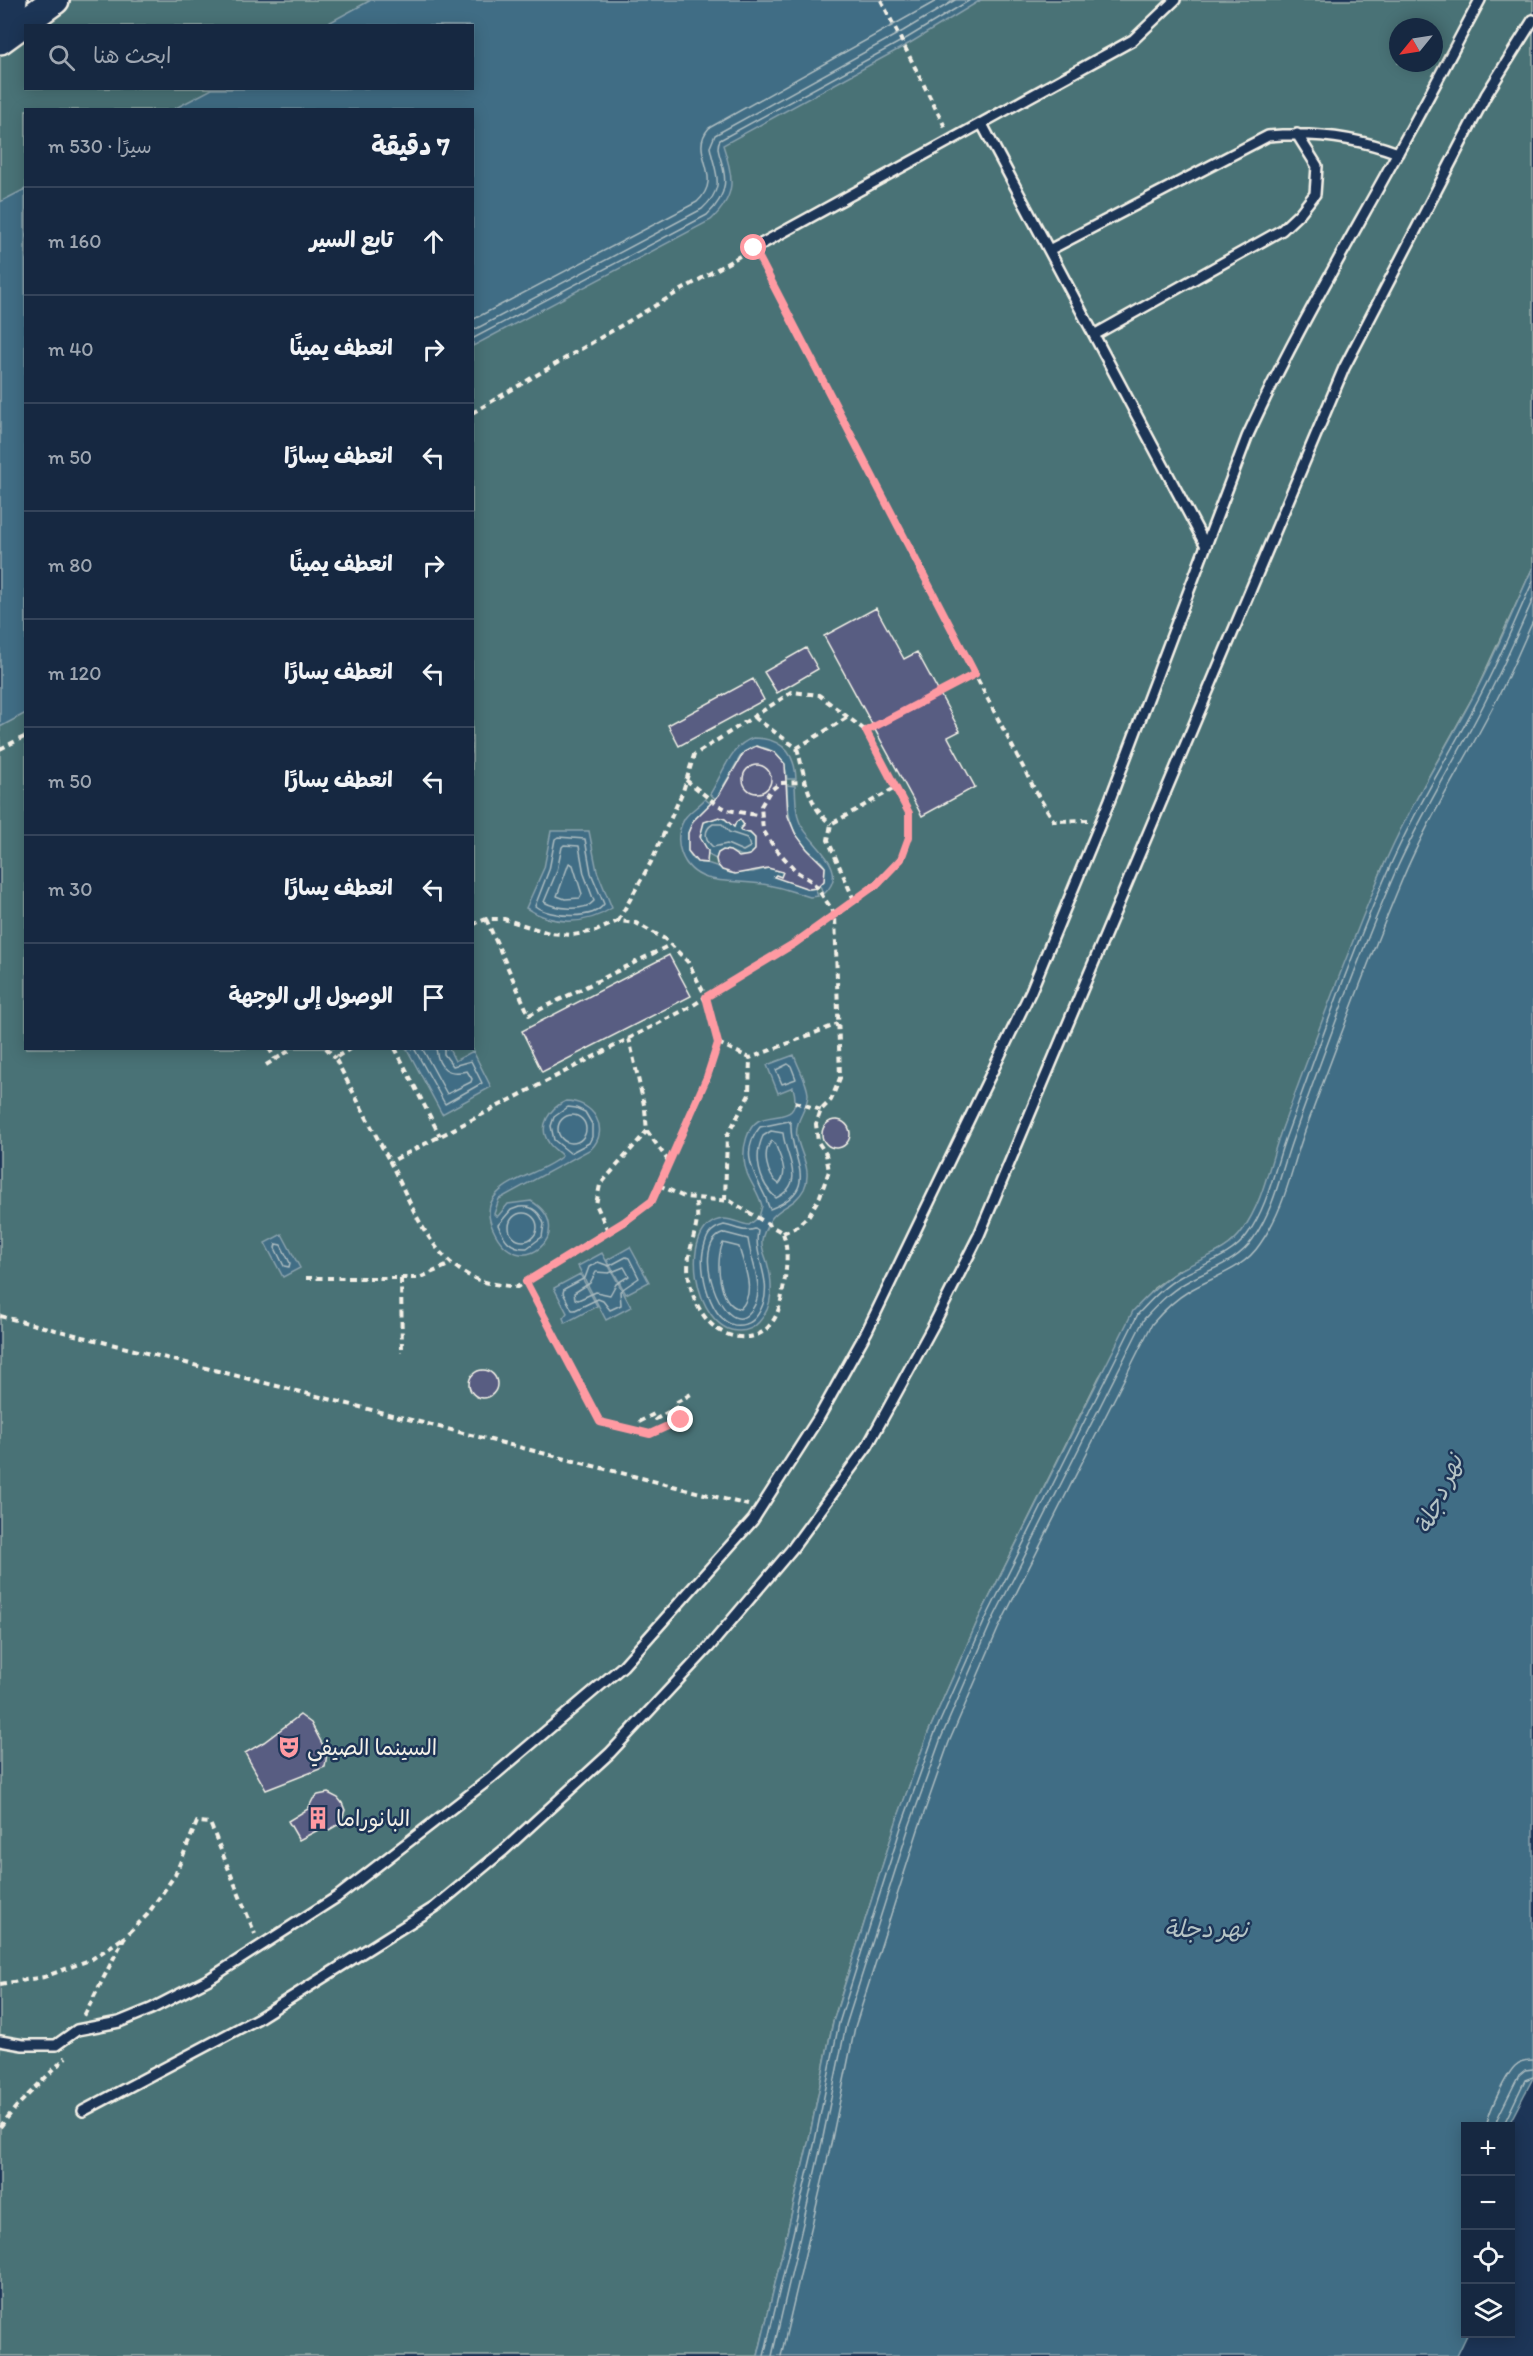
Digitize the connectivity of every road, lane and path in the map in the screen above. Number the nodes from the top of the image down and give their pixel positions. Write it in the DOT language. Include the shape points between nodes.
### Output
graph roads {
  1 [pos="13,0"];
  2 [pos="55,0"];
  3 [pos="881,0"];
  4 [pos="1175,0"];
  5 [pos="1480,0"];
  6 [pos="0,10"];
  7 [pos="1533,20"];
  8 [pos="0,40"];
  9 [pos="982,124"];
  10 [pos="1297,134"];
  11 [pos="952,141"];
  12 [pos="1398,153"];
  13 [pos="754,248"];
  14 [pos="1049,250"];
  15 [pos="1094,335"];
  16 [pos="474,412"];
  17 [pos="1206,546"];
  18 [pos="975,674"];
  19 [pos="754,717"];
  20 [pos="848,717"];
  21 [pos="866,731"];
  22 [pos="24,737"];
  23 [pos="797,748"];
  24 [pos="0,749"];
  25 [pos="686,780"];
  26 [pos="806,782"];
  27 [pos="895,788"];
  28 [pos="762,816"];
  29 [pos="1101,820"];
  30 [pos="831,824"];
  31 [pos="854,900"];
  32 [pos="835,914"];
  33 [pos="486,919"];
  34 [pos="618,921"];
  35 [pos="474,924"];
  36 [pos="670,945"];
  37 [pos="706,997"];
  38 [pos="838,1024"];
  39 [pos="629,1038"];
  40 [pos="718,1043"];
  41 [pos="270,1050"];
  42 [pos="328,1050"];
  43 [pos="348,1050"];
  44 [pos="396,1050"];
  45 [pos="289,1051"];
  46 [pos="335,1058"];
  47 [pos="750,1058"];
  48 [pos="275,1059"];
  49 [pos="266,1065"];
  50 [pos="795,1102"];
  51 [pos="821,1110"];
  52 [pos="646,1131"];
  53 [pos="440,1136"];
  54 [pos="390,1161"];
  55 [pos="669,1162"];
  56 [pos="659,1185"];
  57 [pos="695,1198"];
  58 [pos="725,1200"];
  59 [pos="608,1232"];
  60 [pos="783,1233"];
  61 [pos="451,1264"];
  62 [pos="306,1278"];
  63 [pos="401,1279"];
  64 [pos="526,1282"];
  65 [pos="0,1316"];
  66 [pos="402,1353"];
  67 [pos="690,1394"];
  68 [pos="674,1408"];
  69 [pos="645,1418"];
  70 [pos="760,1508"];
  71 [pos="124,1938"];
  72 [pos="260,1946"];
  73 [pos="0,1984"];
  74 [pos="77,2030"];
  75 [pos="0,2041"];
  76 [pos="70,2053"];
  77 [pos="83,2111"];
  78 [pos="0,2127"];
  1 -- 6 [label="main road"];
  2 -- 8 [label="main road"];
  3 -- 11 [label="path"];
  4 -- 9 [label="lane" via="1133,40"];
  5 -- 12 [label="lane"];
  7 -- 77 [label="lane" via="1486,95 1344,368 979,1235 868,1445 792,1549 710,1647 610,1753 504,1850 435,1907 257,2019"];
  9 -- 11 [label="lane"];
  9 -- 14 [label="lane"];
  10 -- 12 [label="lane" via="1365,141"];
  10 -- 14 [label="lane" via="1268,136"];
  10 -- 15 [label="lane" via="1317,166 1315,194 1300,213 1282,230"];
  11 -- 13 [label="lane"];
  12 -- 17 [label="lane" via="1271,384"];
  13 -- 16 [label="path"];
  13 -- 18 [label="path"];
  14 -- 15 [label="lane"];
  15 -- 17 [label="lane"];
  17 -- 29 [label="lane"];
  18 -- 21 [label="path"];
  18 -- 29 [label="path" via="1054,821"];
  19 -- 20 [label="path" via="792,692 819,695"];
  19 -- 23 [label="path"];
  19 -- 25 [label="path" via="694,755"];
  20 -- 21 [label="path"];
  20 -- 23 [label="path"];
  21 -- 27 [label="path"];
  22 -- 24 [label="path"];
  23 -- 26 [label="path"];
  25 -- 28 [label="path" via="728,810"];
  25 -- 34 [label="path" via="651,861"];
  26 -- 28 [label="path" via="780,783 760,806"];
  26 -- 30 [label="path" via="814,805"];
  27 -- 30 [label="path"];
  27 -- 31 [label="path" via="909,813 909,837 901,859 877,884"];
  28 -- 32 [label="path" via="763,830 774,847 797,872 813,882"];
  29 -- 70 [label="lane" via="1032,991 867,1331 819,1418"];
  30 -- 31 [label="path" via="828,840"];
  31 -- 32 [label="path"];
  32 -- 37 [label="path"];
  32 -- 38 [label="path"];
  33 -- 34 [label="path" via="504,919 549,933 573,935 596,931"];
  33 -- 35 [label="path"];
  33 -- 36 [label="path" via="529,1015"];
  34 -- 36 [label="path" via="636,923"];
  36 -- 37 [label="path" via="688,962"];
  37 -- 39 [label="path"];
  37 -- 40 [label="path"];
  38 -- 47 [label="path"];
  38 -- 51 [label="path" via="840,1078 831,1100"];
  39 -- 52 [label="path"];
  39 -- 53 [label="path"];
  40 -- 47 [label="path"];
  40 -- 55 [label="path"];
  41 -- 48 [label="path"];
  42 -- 46 [label="path"];
  43 -- 46 [label="path"];
  44 -- 53 [label="path"];
  45 -- 48 [label="path"];
  46 -- 54 [label="path"];
  47 -- 58 [label="path" via="749,1095 727,1136"];
  48 -- 49 [label="path"];
  50 -- 51 [label="path"];
  51 -- 60 [label="path" via="816,1124 818,1142 826,1154 828,1171 809,1215"];
  52 -- 55 [label="path"];
  52 -- 59 [label="path" via="600,1185 596,1204"];
  53 -- 54 [label="path"];
  54 -- 61 [label="path" via="434,1245"];
  55 -- 56 [label="path"];
  56 -- 57 [label="path"];
  56 -- 59 [label="path" via="652,1201"];
  57 -- 58 [label="path"];
  57 -- 60 [label="path" via="697,1220 688,1262 689,1283 703,1315 717,1330 736,1338 754,1337 769,1327 778,1313 787,1262"];
  58 -- 60 [label="path"];
  59 -- 64 [label="path"];
  61 -- 63 [label="path" via="419,1278"];
  61 -- 64 [label="path" via="472,1278 494,1284 517,1287"];
  62 -- 63 [label="path"];
  63 -- 66 [label="path"];
  64 -- 68 [label="path" via="600,1422 650,1434 681,1420"];
  65 -- 70 [label="path"];
  67 -- 68 [label="path"];
  68 -- 69 [label="path" via="656,1419"];
  70 -- 72 [label="lane" via="623,1666 491,1778 346,1890"];
  71 -- 72 [label="path" via="147,1915 175,1875 197,1822 210,1823"];
  71 -- 73 [label="path" via="92,1959 54,1974"];
  71 -- 74 [label="path"];
  72 -- 74 [label="lane" via="151,2009 119,2022"];
  74 -- 75 [label="lane" via="56,2044"];
  76 -- 78 [label="path"];
}
